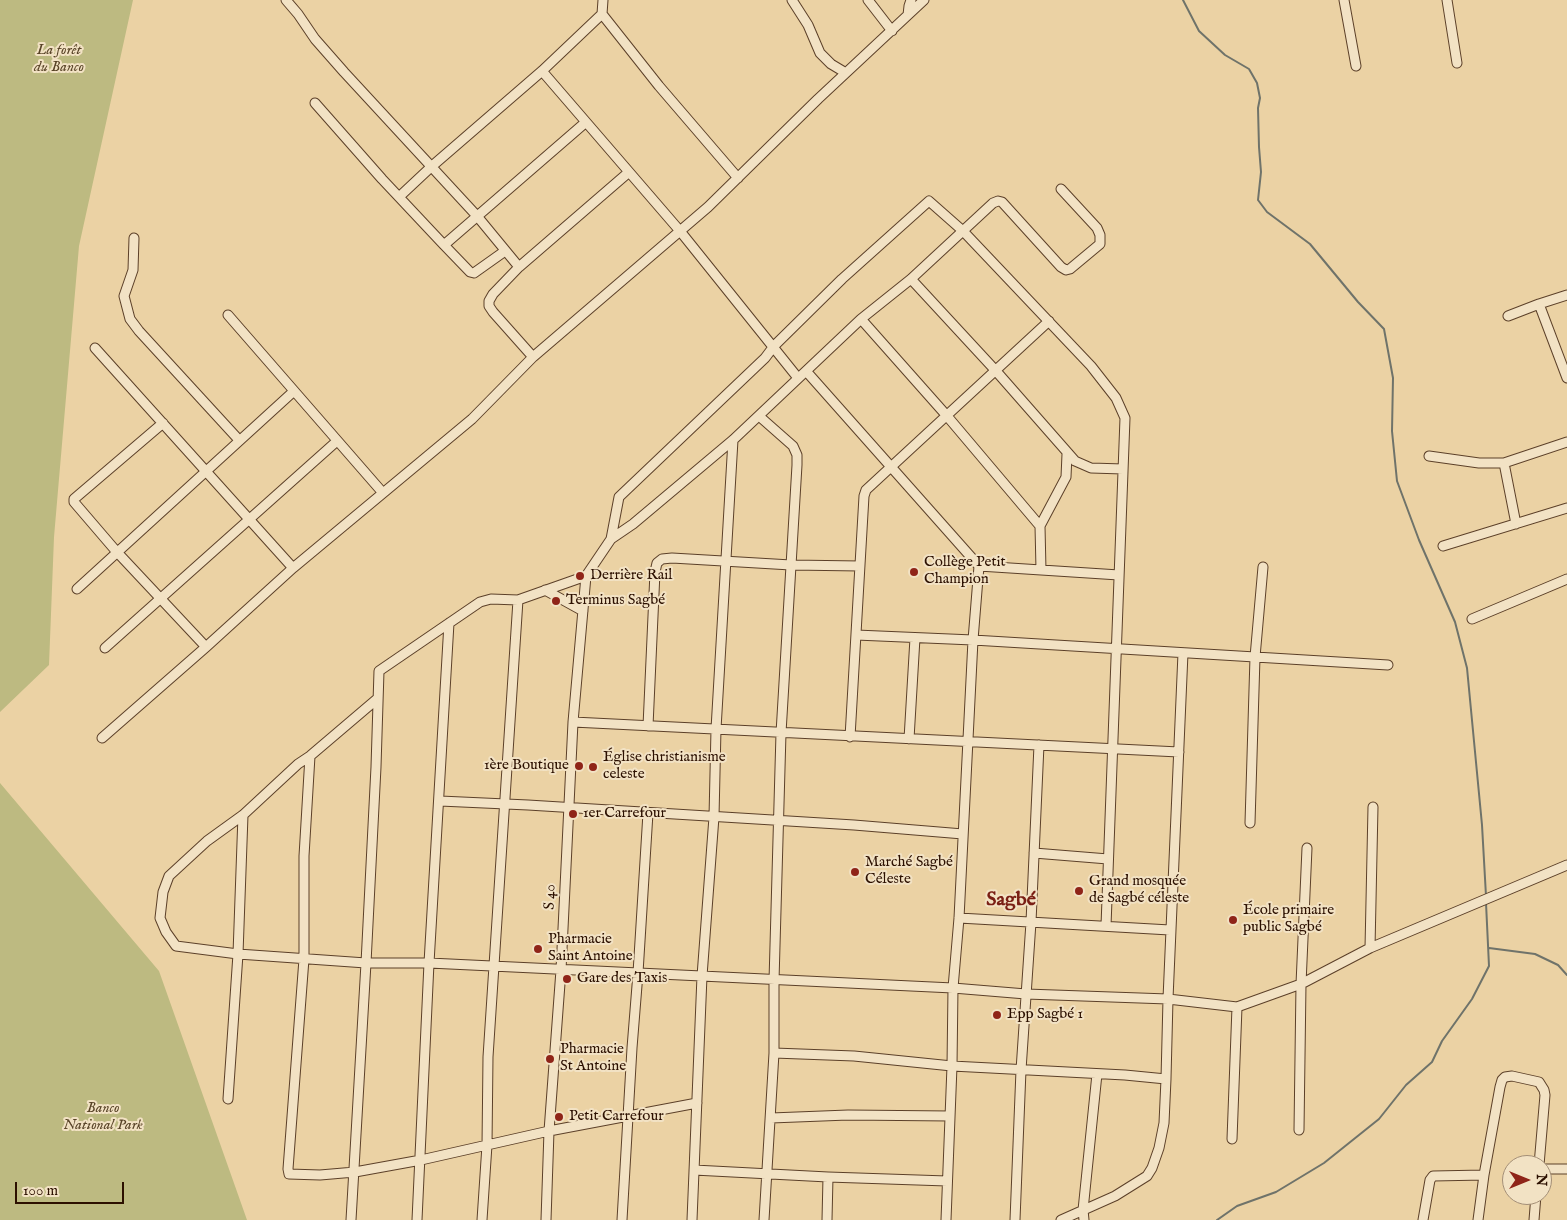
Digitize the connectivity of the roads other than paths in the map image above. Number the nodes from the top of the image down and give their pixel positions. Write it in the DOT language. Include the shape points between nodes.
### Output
graph roads {
  1 [pos="286,0"];
  2 [pos="603,0"];
  3 [pos="792,0"];
  4 [pos="868,0"];
  5 [pos="911,0"];
  6 [pos="924,0"];
  7 [pos="1344,0"];
  8 [pos="1447,0"];
  9 [pos="602,14"];
  10 [pos="908,15"];
  11 [pos="892,31"];
  12 [pos="1457,63"];
  13 [pos="1356,66"];
  14 [pos="542,71"];
  15 [pos="846,73"];
  16 [pos="315,103"];
  17 [pos="586,122"];
  18 [pos="431,167"];
  19 [pos="630,172"];
  20 [pos="738,178"];
  21 [pos="1061,189"];
  22 [pos="399,197"];
  23 [pos="477,216"];
  24 [pos="680,231"];
  25 [pos="963,231"];
  26 [pos="134,238"];
  27 [pos="444,245"];
  28 [pos="505,251"];
  29 [pos="519,267"];
  30 [pos="911,279"];
  31 [pos="1567,295"];
  32 [pos="1539,304"];
  33 [pos="228,315"];
  34 [pos="1508,316"];
  35 [pos="861,319"];
  36 [pos="1049,321"];
  37 [pos="774,346"];
  38 [pos="95,348"];
  39 [pos="533,357"];
  40 [pos="806,371"];
  41 [pos="996,371"];
  42 [pos="798,378"];
  43 [pos="1567,378"];
  44 [pos="294,391"];
  45 [pos="759,416"];
  46 [pos="947,416"];
  47 [pos="163,423"];
  48 [pos="239,440"];
  49 [pos="733,440"];
  50 [pos="337,441"];
  51 [pos="1567,442"];
  52 [pos="1068,454"];
  53 [pos="1430,456"];
  54 [pos="1504,463"];
  55 [pos="892,466"];
  56 [pos="1123,469"];
  57 [pos="206,470"];
  58 [pos="383,493"];
  59 [pos="1567,508"];
  60 [pos="249,518"];
  61 [pos="1516,524"];
  62 [pos="1040,526"];
  63 [pos="611,539"];
  64 [pos="1444,546"];
  65 [pos="116,551"];
  66 [pos="726,562"];
  67 [pos="791,565"];
  68 [pos="860,566"];
  69 [pos="979,566"];
  70 [pos="1263,567"];
  71 [pos="293,568"];
  72 [pos="1041,570"];
  73 [pos="1119,575"];
  74 [pos="586,576"];
  75 [pos="1567,580"];
  76 [pos="77,589"];
  77 [pos="545,590"];
  78 [pos="160,598"];
  79 [pos="518,600"];
  80 [pos="583,611"];
  81 [pos="1472,619"];
  82 [pos="450,623"];
  83 [pos="856,635"];
  84 [pos="915,638"];
  85 [pos="973,640"];
  86 [pos="105,648"];
  87 [pos="206,648"];
  88 [pos="1116,649"];
  89 [pos="1183,653"];
  90 [pos="1255,657"];
  91 [pos="1388,665"];
  92 [pos="377,699"];
  93 [pos="574,722"];
  94 [pos="648,726"];
  95 [pos="716,729"];
  96 [pos="781,733"];
  97 [pos="850,737"];
  98 [pos="102,738"];
  99 [pos="909,739"];
  100 [pos="967,742"];
  101 [pos="1040,745"];
  102 [pos="1112,748"];
  103 [pos="1179,752"];
  104 [pos="310,756"];
  105 [pos="440,801"];
  106 [pos="504,804"];
  107 [pos="1373,807"];
  108 [pos="568,808"];
  109 [pos="648,813"];
  110 [pos="243,815"];
  111 [pos="714,817"];
  112 [pos="780,821"];
  113 [pos="1250,822"];
  114 [pos="963,834"];
  115 [pos="1307,848"];
  116 [pos="1034,853"];
  117 [pos="1108,859"];
  118 [pos="1567,865"];
  119 [pos="959,918"];
  120 [pos="1031,922"];
  121 [pos="1106,926"];
  122 [pos="1170,930"];
  123 [pos="1370,948"];
  124 [pos="238,954"];
  125 [pos="304,959"];
  126 [pos="366,963"];
  127 [pos="430,963"];
  128 [pos="494,967"];
  129 [pos="561,970"];
  130 [pos="638,973"];
  131 [pos="702,976"];
  132 [pos="774,981"];
  133 [pos="1301,984"];
  134 [pos="954,988"];
  135 [pos="1026,994"];
  136 [pos="1168,999"];
  137 [pos="1237,1007"];
  138 [pos="774,1053"];
  139 [pos="952,1066"];
  140 [pos="1021,1070"];
  141 [pos="1097,1074"];
  142 [pos="1166,1079"];
  143 [pos="228,1099"];
  144 [pos="697,1103"];
  145 [pos="950,1116"];
  146 [pos="628,1117"];
  147 [pos="771,1118"];
  148 [pos="1299,1130"];
  149 [pos="549,1131"];
  150 [pos="1232,1140"];
  151 [pos="487,1145"];
  152 [pos="1540,1155"];
  153 [pos="420,1160"];
  154 [pos="1552,1169"];
  155 [pos="1567,1169"];
  156 [pos="694,1170"];
  157 [pos="355,1172"];
  158 [pos="767,1173"];
  159 [pos="1484,1175"];
  160 [pos="828,1177"];
  161 [pos="947,1181"];
  162 [pos="1535,1205"];
  163 [pos="1083,1210"];
  164 [pos="351,1220"];
  165 [pos="417,1220"];
  166 [pos="482,1220"];
  167 [pos="546,1220"];
  168 [pos="622,1220"];
  169 [pos="692,1220"];
  170 [pos="764,1220"];
  171 [pos="827,1220"];
  172 [pos="947,1220"];
  173 [pos="1015,1220"];
  174 [pos="1061,1220"];
  175 [pos="1084,1220"];
  176 [pos="1423,1220"];
  177 [pos="1478,1220"];
  178 [pos="1534,1220"];
  1 -- 18 [label="street" via="332,59"];
  2 -- 9 [label="street"];
  3 -- 15 [label="street" via="820,53"];
  4 -- 11 [label="street"];
  5 -- 10 [label="street"];
  6 -- 10 [label="street"];
  7 -- 13 [label="street"];
  8 -- 12 [label="street"];
  9 -- 14 [label="street"];
  9 -- 20 [label="street"];
  10 -- 11 [label="street"];
  11 -- 15 [label="street"];
  14 -- 17 [label="street"];
  14 -- 18 [label="street"];
  15 -- 20 [label="street"];
  16 -- 22 [label="street"];
  17 -- 19 [label="street"];
  17 -- 23 [label="street"];
  18 -- 22 [label="street"];
  18 -- 23 [label="street"];
  19 -- 24 [label="street"];
  19 -- 29 [label="street"];
  20 -- 24 [label="street"];
  21 -- 25 [label="street" via="1097,228 1100,236 1100,244 1070,269 1061,267 1002,202 998,201"];
  22 -- 27 [label="street"];
  23 -- 27 [label="street"];
  23 -- 28 [label="street"];
  24 -- 37 [label="street"];
  24 -- 39 [label="street"];
  25 -- 30 [label="street"];
  25 -- 36 [label="street"];
  25 -- 37 [label="street" via="929,201"];
  26 -- 48 [label="street" via="134,270 124,296 130,319"];
  27 -- 28 [label="street" via="474,273"];
  28 -- 29 [label="street"];
  29 -- 39 [label="street" via="493,294 489,306"];
  30 -- 35 [label="street"];
  30 -- 41 [label="street"];
  31 -- 32 [label="street"];
  32 -- 34 [label="street"];
  32 -- 43 [label="street"];
  33 -- 44 [label="street"];
  35 -- 40 [label="street"];
  35 -- 46 [label="street"];
  36 -- 41 [label="street"];
  36 -- 56 [label="street" via="1104,382 1122,409 1125,418"];
  37 -- 42 [label="street"];
  37 -- 63 [label="street" via="619,497"];
  38 -- 47 [label="street"];
  39 -- 58 [label="street" via="472,419"];
  40 -- 42 [label="street"];
  40 -- 55 [label="street"];
  41 -- 46 [label="street"];
  41 -- 52 [label="street"];
  42 -- 45 [label="street"];
  44 -- 48 [label="street"];
  44 -- 50 [label="street"];
  45 -- 49 [label="street"];
  45 -- 67 [label="street" via="793,446 797,455"];
  46 -- 55 [label="street"];
  46 -- 62 [label="street"];
  47 -- 57 [label="street"];
  47 -- 65 [label="street" via="74,499"];
  48 -- 57 [label="street"];
  49 -- 63 [label="street"];
  49 -- 66 [label="street"];
  50 -- 58 [label="street"];
  50 -- 60 [label="street"];
  51 -- 54 [label="street"];
  52 -- 56 [label="street" via="1074,461 1091,468"];
  52 -- 62 [label="street" via="1066,477"];
  53 -- 54 [label="street"];
  54 -- 61 [label="street"];
  55 -- 68 [label="street" via="866,490 864,496"];
  55 -- 69 [label="street"];
  56 -- 73 [label="street"];
  57 -- 60 [label="street"];
  57 -- 65 [label="street"];
  58 -- 71 [label="street"];
  59 -- 61 [label="street"];
  60 -- 71 [label="street"];
  60 -- 78 [label="street"];
  61 -- 64 [label="street"];
  62 -- 72 [label="street"];
  63 -- 74 [label="street"];
  65 -- 76 [label="street"];
  65 -- 78 [label="street"];
  66 -- 67 [label="street"];
  66 -- 94 [label="street" via="672,558 657,563"];
  66 -- 95 [label="street"];
  67 -- 68 [label="street"];
  67 -- 96 [label="street"];
  68 -- 83 [label="street"];
  69 -- 72 [label="street"];
  69 -- 85 [label="street"];
  70 -- 90 [label="street"];
  71 -- 87 [label="street"];
  72 -- 73 [label="street"];
  73 -- 88 [label="street"];
  74 -- 77 [label="street"];
  74 -- 80 [label="street, S 40"];
  75 -- 81 [label="street"];
  77 -- 79 [label="street"];
  77 -- 80 [label="street"];
  78 -- 86 [label="street"];
  78 -- 87 [label="street"];
  79 -- 82 [label="street" via="480,602"];
  79 -- 106 [label="street"];
  80 -- 93 [label="street, S 40"];
  82 -- 92 [label="street" via="379,671"];
  82 -- 105 [label="street"];
  83 -- 84 [label="street"];
  83 -- 97 [label="street"];
  84 -- 85 [label="street"];
  84 -- 99 [label="street"];
  85 -- 88 [label="street"];
  85 -- 100 [label="street"];
  87 -- 98 [label="street"];
  88 -- 89 [label="street"];
  88 -- 102 [label="street"];
  89 -- 90 [label="street"];
  89 -- 103 [label="street"];
  90 -- 91 [label="street"];
  90 -- 113 [label="street"];
  92 -- 104 [label="street"];
  92 -- 126 [label="street"];
  93 -- 94 [label="street"];
  93 -- 108 [label="street, S 40"];
  94 -- 95 [label="street"];
  95 -- 96 [label="street"];
  95 -- 111 [label="street"];
  96 -- 97 [label="street"];
  96 -- 112 [label="street"];
  97 -- 99 [label="street"];
  99 -- 100 [label="street"];
  100 -- 101 [label="street"];
  100 -- 114 [label="street"];
  101 -- 102 [label="street"];
  101 -- 116 [label="street"];
  102 -- 103 [label="street"];
  102 -- 117 [label="street"];
  103 -- 122 [label="street"];
  104 -- 110 [label="street"];
  104 -- 125 [label="street" via="304,856"];
  105 -- 106 [label="street"];
  105 -- 127 [label="street"];
  106 -- 108 [label="street"];
  106 -- 128 [label="street"];
  107 -- 123 [label="street"];
  108 -- 109 [label="street"];
  108 -- 129 [label="street, S 40"];
  109 -- 111 [label="street"];
  109 -- 130 [label="street"];
  110 -- 124 [label="street"];
  110 -- 124 [label="street" via="169,876 163,892 160,918 176,946"];
  111 -- 112 [label="street"];
  111 -- 131 [label="street"];
  112 -- 114 [label="street"];
  112 -- 132 [label="street"];
  114 -- 119 [label="street"];
  115 -- 133 [label="street"];
  116 -- 117 [label="street"];
  116 -- 120 [label="street"];
  117 -- 121 [label="street"];
  118 -- 123 [label="street"];
  119 -- 120 [label="street"];
  119 -- 134 [label="street"];
  120 -- 121 [label="street"];
  120 -- 135 [label="street"];
  121 -- 122 [label="street"];
  122 -- 136 [label="street"];
  123 -- 133 [label="street"];
  124 -- 125 [label="street"];
  124 -- 143 [label="street"];
  125 -- 126 [label="street"];
  125 -- 157 [label="street" via="288,1172 292,1175"];
  126 -- 127 [label="street"];
  126 -- 157 [label="street"];
  127 -- 128 [label="street"];
  127 -- 153 [label="street"];
  128 -- 129 [label="street"];
  128 -- 151 [label="street"];
  129 -- 130 [label="street"];
  129 -- 149 [label="street, S 40"];
  130 -- 131 [label="street"];
  130 -- 146 [label="street"];
  131 -- 132 [label="street"];
  131 -- 144 [label="street"];
  132 -- 134 [label="street"];
  132 -- 138 [label="street"];
  133 -- 137 [label="street"];
  133 -- 148 [label="street"];
  134 -- 135 [label="street"];
  134 -- 139 [label="street"];
  135 -- 136 [label="street"];
  135 -- 140 [label="street"];
  136 -- 137 [label="street"];
  136 -- 142 [label="street"];
  137 -- 150 [label="street"];
  138 -- 139 [label="street" via="854,1056"];
  138 -- 147 [label="street"];
  139 -- 140 [label="street"];
  139 -- 145 [label="street"];
  140 -- 141 [label="street"];
  140 -- 173 [label="street"];
  141 -- 142 [label="street"];
  141 -- 163 [label="street"];
  142 -- 163 [label="street" via="1164,1123 1158,1153 1147,1176"];
  144 -- 146 [label="street"];
  144 -- 156 [label="street"];
  145 -- 147 [label="street"];
  145 -- 161 [label="street"];
  146 -- 149 [label="street"];
  146 -- 168 [label="street"];
  147 -- 158 [label="street"];
  149 -- 151 [label="street"];
  149 -- 167 [label="street, S 40"];
  151 -- 153 [label="street"];
  151 -- 166 [label="street"];
  152 -- 159 [label="street" via="1544,1090 1539,1082 1512,1076 1502,1080 1500,1087"];
  153 -- 157 [label="street"];
  153 -- 165 [label="street"];
  154 -- 155 [label="street"];
  156 -- 158 [label="street"];
  156 -- 169 [label="street"];
  157 -- 164 [label="street"];
  158 -- 160 [label="street"];
  158 -- 170 [label="street"];
  159 -- 176 [label="street" via="1433,1176"];
  159 -- 177 [label="street"];
  160 -- 161 [label="street"];
  160 -- 171 [label="street"];
  161 -- 172 [label="street"];
  162 -- 178 [label="street"];
  163 -- 174 [label="street"];
  163 -- 175 [label="street"];
}
